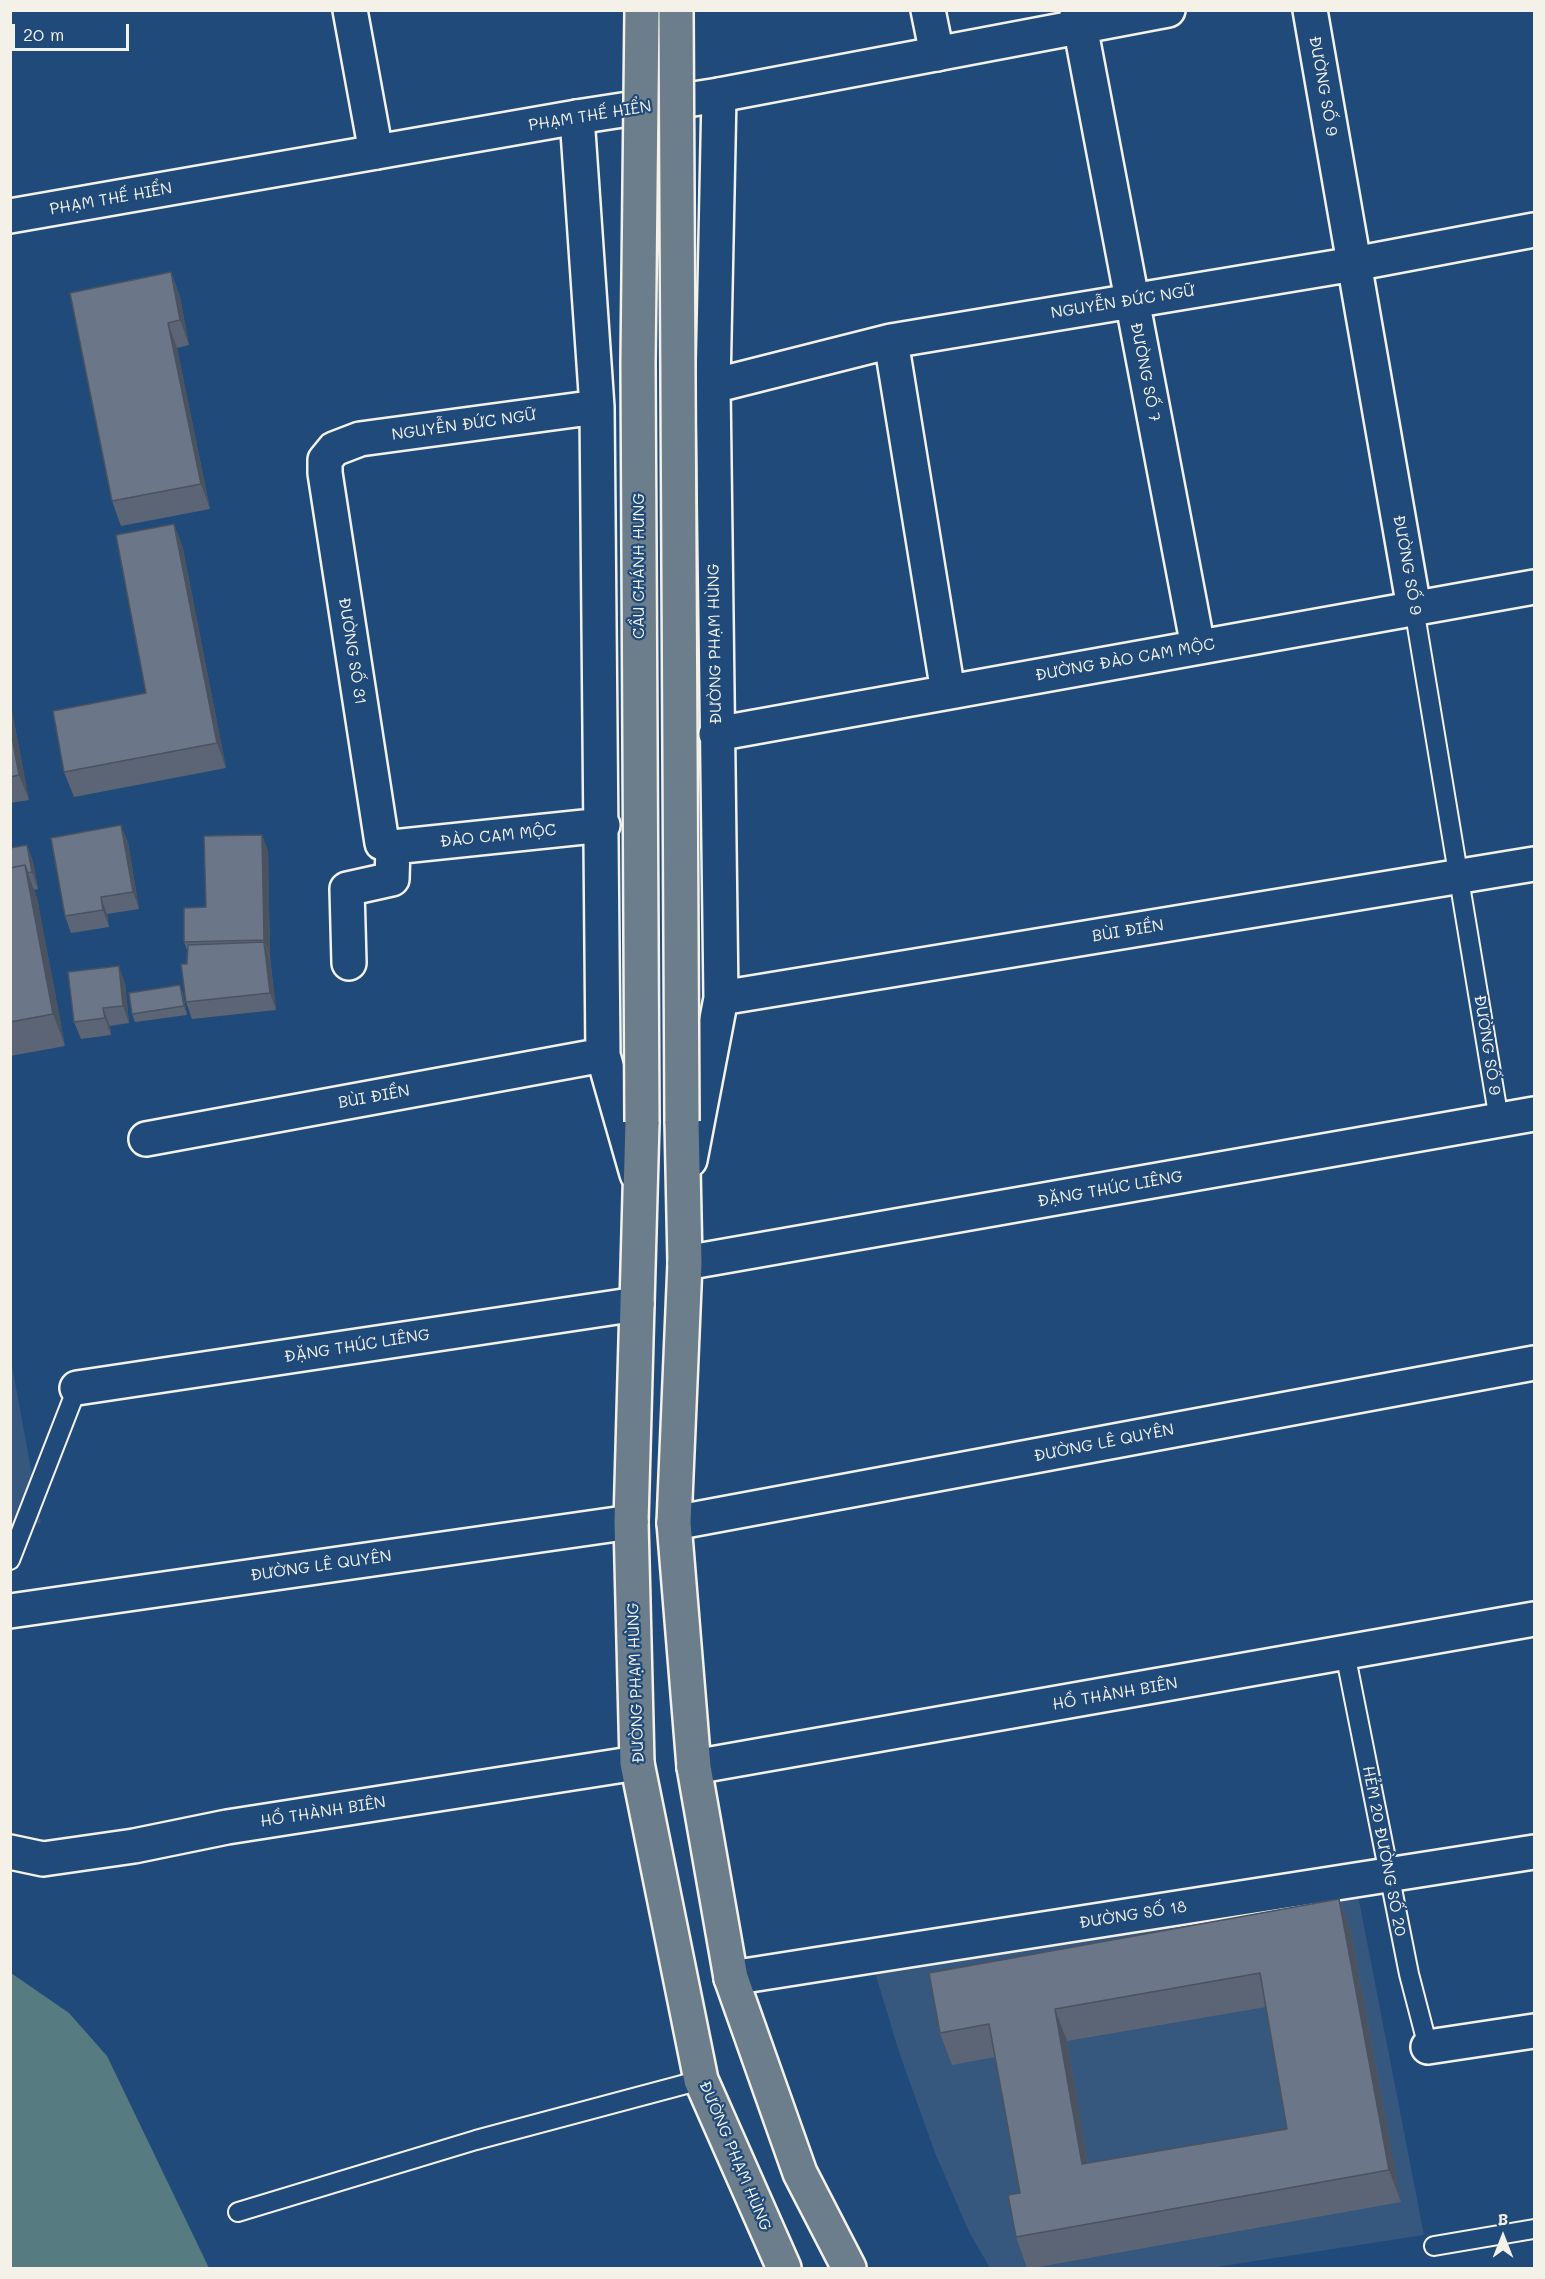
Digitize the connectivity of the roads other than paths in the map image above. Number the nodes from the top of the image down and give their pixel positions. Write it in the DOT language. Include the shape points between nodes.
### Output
graph roads {
  1 [pos="351,10"];
  2 [pos="642,10"];
  3 [pos="676,10"];
  4 [pos="928,10"];
  5 [pos="1168,10"];
  6 [pos="1310,10"];
  7 [pos="1078,19"];
  8 [pos="937,54"];
  9 [pos="720,96"];
  10 [pos="578,117"];
  11 [pos="376,152"];
  12 [pos="10,216"];
  13 [pos="1534,230"];
  14 [pos="1354,264"];
  15 [pos="1131,301"];
  16 [pos="891,340"];
  17 [pos="713,386"];
  18 [pos="597,407"];
  19 [pos="334,449"];
  20 [pos="1534,587"];
  21 [pos="1414,608"];
  22 [pos="1198,647"];
  23 [pos="948,692"];
  24 [pos="716,734"];
  25 [pos="603,825"];
  26 [pos="393,848"];
  27 [pos="1534,864"];
  28 [pos="1459,876"];
  29 [pos="349,963"];
  30 [pos="721,998"];
  31 [pos="603,1055"];
  32 [pos="1534,1114"];
  33 [pos="1499,1120"];
  34 [pos="642,1122"];
  35 [pos="146,1139"];
  36 [pos="640,1183"];
  37 [pos="684,1189"];
  38 [pos="685,1263"];
  39 [pos="637,1304"];
  40 [pos="1534,1363"];
  41 [pos="77,1388"];
  42 [pos="632,1522"];
  43 [pos="675,1523"];
  44 [pos="10,1560"];
  45 [pos="10,1611"];
  46 [pos="1534,1619"];
  47 [pos="1346,1653"];
  48 [pos="637,1763"];
  49 [pos="694,1767"];
  50 [pos="10,1852"];
  51 [pos="1534,1852"];
  52 [pos="1389,1875"];
  53 [pos="731,1978"];
  54 [pos="1534,2031"];
  55 [pos="1428,2047"];
  56 [pos="702,2080"];
  57 [pos="238,2212"];
  58 [pos="1534,2229"];
  59 [pos="1434,2246"];
  60 [pos="784,2268"];
  61 [pos="849,2268"];
  1 -- 11 [label="street"];
  2 -- 34 [label="main road, CẦU CHÁNH HƯNG, bridge" via="638,363"];
  3 -- 37 [label="main road, ĐƯỜNG PHẠM HÙNG, bridge"];
  4 -- 8 [label="street"];
  5 -- 7 [label="street, PHẠM THẾ HIỂN"];
  6 -- 14 [label="street, ĐƯỜNG SỐ 9"];
  7 -- 8 [label="street, PHẠM THẾ HIỂN"];
  7 -- 15 [label="street, ĐƯỜNG SỐ 7"];
  8 -- 9 [label="street, PHẠM THẾ HIỂN"];
  9 -- 10 [label="street, PHẠM THẾ HIỂN"];
  9 -- 17 [label="street, ĐƯỜNG PHẠM HÙNG"];
  10 -- 11 [label="street, PHẠM THẾ HIỂN"];
  10 -- 18 [label="street, ĐƯỜNG PHẠM HÙNG"];
  11 -- 12 [label="street, PHẠM THẾ HIỂN"];
  13 -- 14 [label="street, NGUYỄN ĐỨC NGỮ"];
  14 -- 15 [label="street, NGUYỄN ĐỨC NGỮ"];
  14 -- 21 [label="street, ĐƯỜNG SỐ 9"];
  15 -- 16 [label="street, NGUYỄN ĐỨC NGỮ"];
  15 -- 22 [label="street, ĐƯỜNG SỐ 7"];
  16 -- 17 [label="street, NGUYỄN ĐỨC NGỮ"];
  16 -- 23 [label="street"];
  17 -- 24 [label="street, ĐƯỜNG PHẠM HÙNG"];
  18 -- 19 [label="street, NGUYỄN ĐỨC NGỮ" via="360,439"];
  18 -- 25 [label="street, ĐƯỜNG PHẠM HÙNG"];
  19 -- 26 [label="street, ĐƯỜNG SỐ 31" via="326,460 325,473 382,843"];
  20 -- 21 [label="street, ĐƯỜNG ĐÀO CAM MỘC"];
  21 -- 22 [label="street, ĐƯỜNG ĐÀO CAM MỘC"];
  21 -- 28 [label="lane, ĐƯỜNG SỐ 9"];
  22 -- 23 [label="street, ĐƯỜNG ĐÀO CAM MỘC"];
  23 -- 24 [label="street, ĐƯỜNG ĐÀO CAM MỘC"];
  24 -- 30 [label="street, ĐƯỜNG PHẠM HÙNG"];
  25 -- 26 [label="street, ĐÀO CAM MỘC"];
  25 -- 31 [label="street, ĐƯỜNG PHẠM HÙNG"];
  26 -- 29 [label="street" via="392,879 347,889"];
  27 -- 28 [label="street, BÙI ĐIỀN"];
  28 -- 30 [label="street, BÙI ĐIỀN"];
  28 -- 33 [label="lane, ĐƯỜNG SỐ 9"];
  30 -- 37 [label="street, ĐƯỜNG PHẠM HÙNG"];
  31 -- 35 [label="street, BÙI ĐIỀN"];
  31 -- 36 [label="street, ĐƯỜNG PHẠM HÙNG"];
  32 -- 33 [label="street, ĐẶNG THÚC LIÊNG"];
  33 -- 38 [label="street, ĐẶNG THÚC LIÊNG"];
  34 -- 36 [label="main road, ĐƯỜNG PHẠM HÙNG"];
  36 -- 39 [label="main road, ĐƯỜNG PHẠM HÙNG"];
  37 -- 38 [label="main road, ĐƯỜNG PHẠM HÙNG"];
  38 -- 43 [label="main road, ĐƯỜNG PHẠM HÙNG"];
  39 -- 41 [label="street, ĐẶNG THÚC LIÊNG"];
  39 -- 42 [label="main road, ĐƯỜNG PHẠM HÙNG"];
  40 -- 43 [label="street, ĐƯỜNG LÊ QUYÊN"];
  41 -- 44 [label="lane"];
  42 -- 45 [label="street, ĐƯỜNG LÊ QUYÊN"];
  42 -- 48 [label="main road, ĐƯỜNG PHẠM HÙNG"];
  43 -- 49 [label="main road, ĐƯỜNG PHẠM HÙNG"];
  46 -- 47 [label="street, HỒ THÀNH BIÊN"];
  47 -- 49 [label="street, HỒ THÀNH BIÊN"];
  47 -- 52 [label="lane, HẺM 20 ĐƯỜNG SỐ 20"];
  48 -- 50 [label="street, HỒ THÀNH BIÊN" via="66,1856 43,1859"];
  48 -- 56 [label="main road, ĐƯỜNG PHẠM HÙNG"];
  49 -- 53 [label="main road, ĐƯỜNG PHẠM HÙNG"];
  51 -- 52 [label="street, ĐƯỜNG SỐ 18"];
  52 -- 53 [label="street, ĐƯỜNG SỐ 18"];
  52 -- 55 [label="lane, HẺM 20 ĐƯỜNG SỐ 20"];
  53 -- 61 [label="main road, ĐƯỜNG PHẠM HÙNG" via="800,2173"];
  54 -- 55 [label="street"];
  56 -- 57 [label="lane" via="476,2140"];
  56 -- 60 [label="main road, ĐƯỜNG PHẠM HÙNG"];
  58 -- 59 [label="lane"];
}
